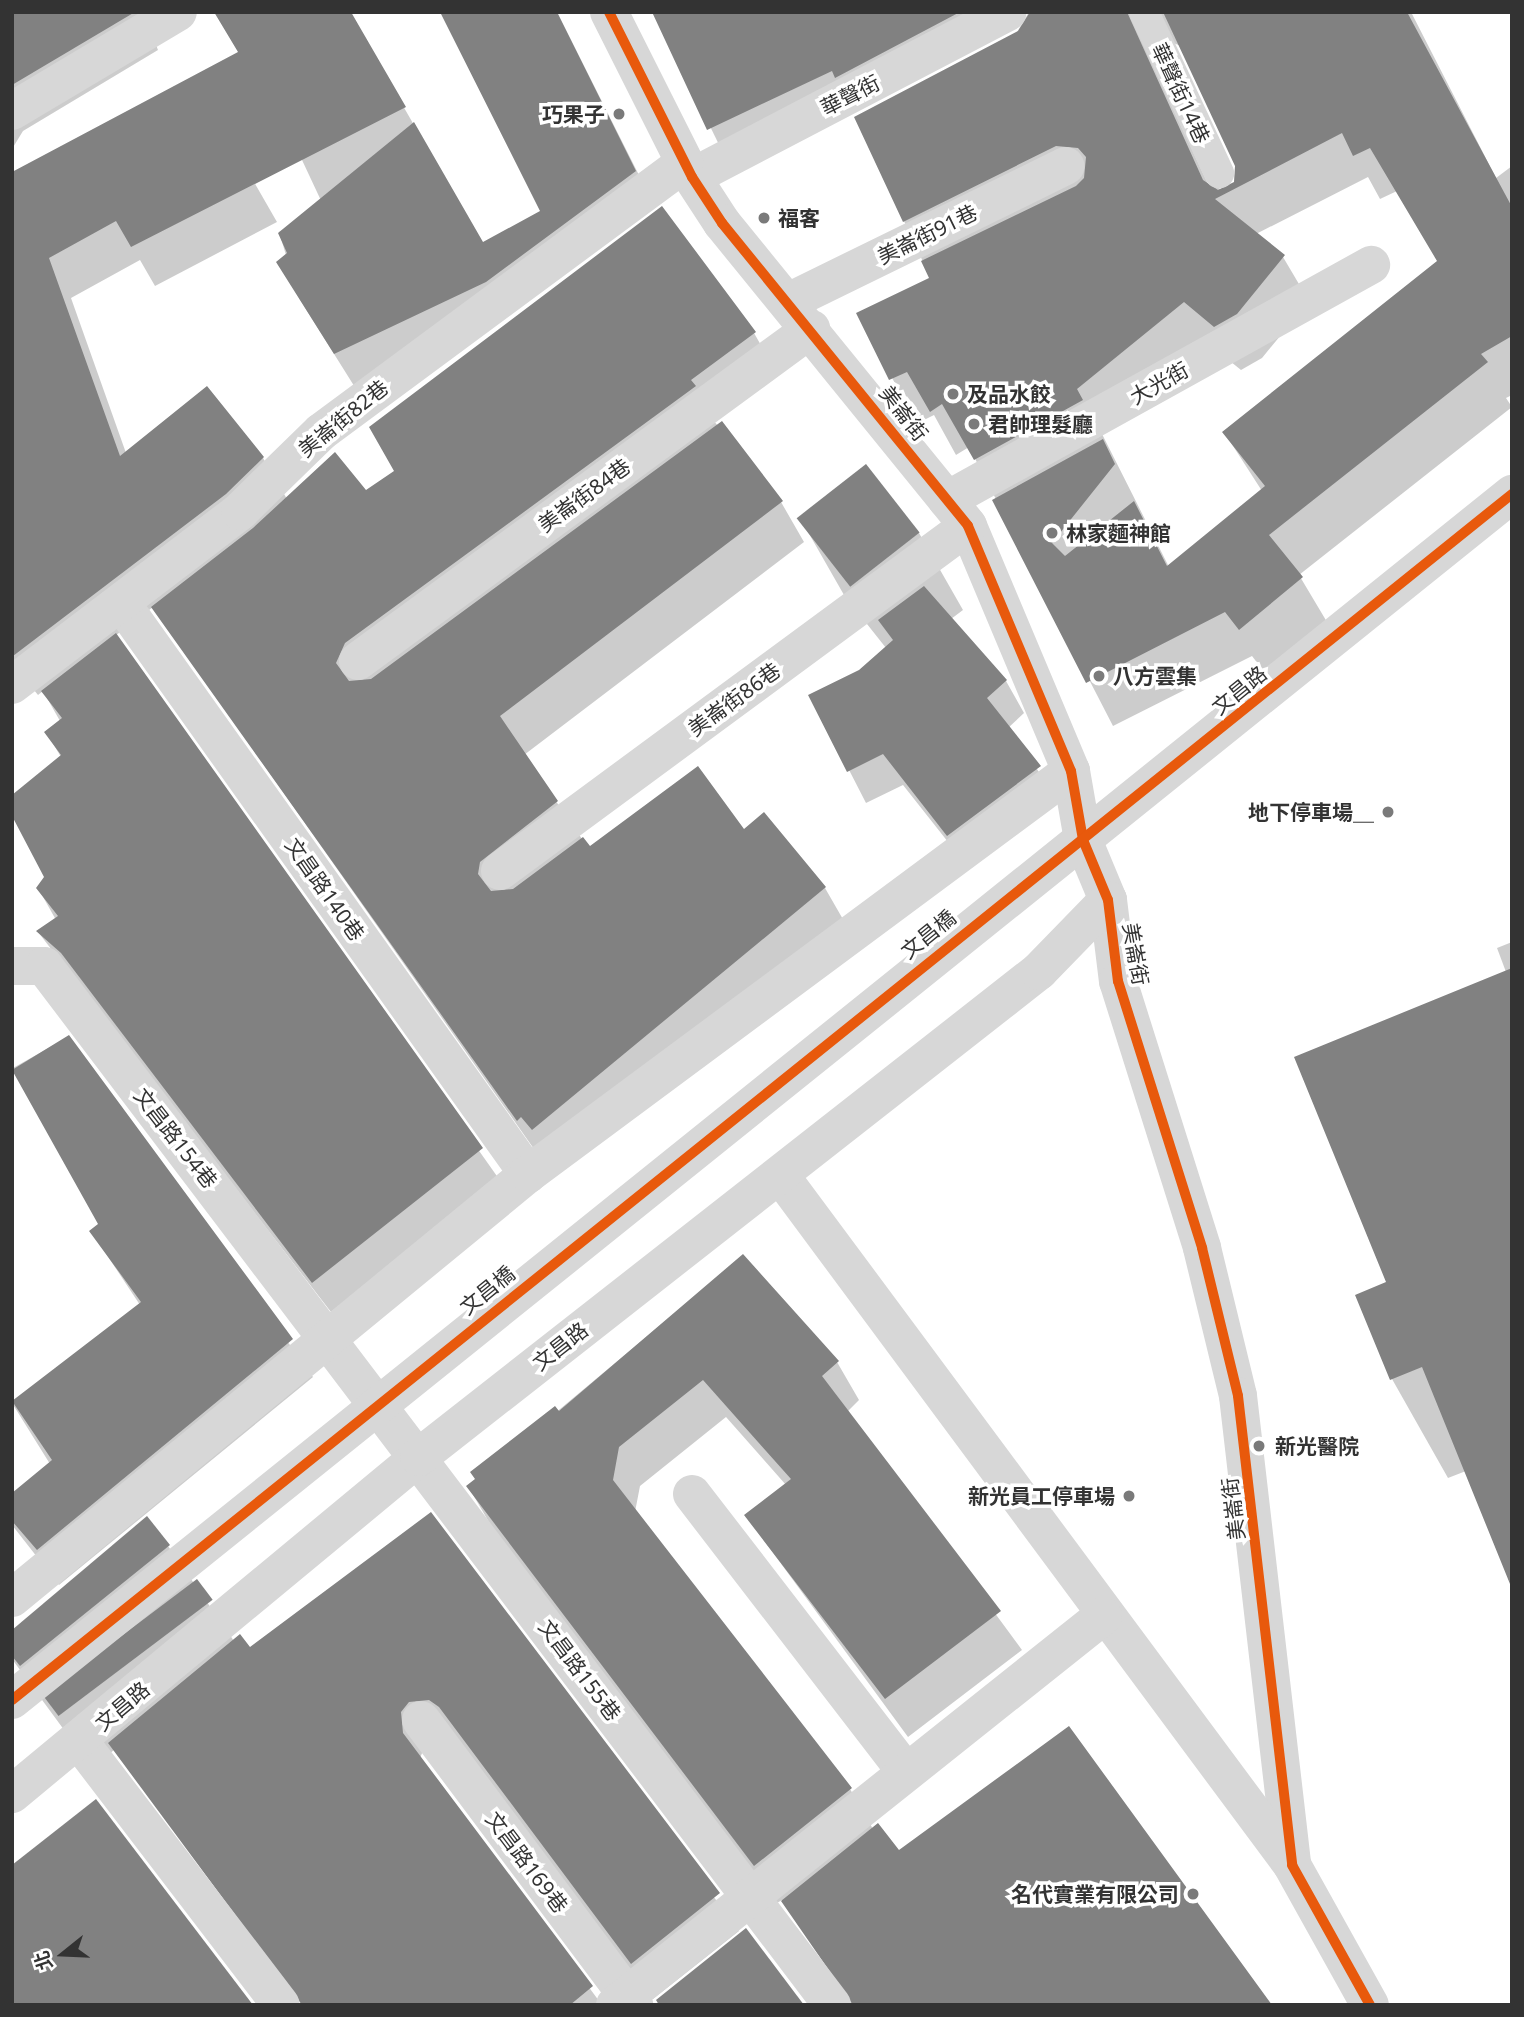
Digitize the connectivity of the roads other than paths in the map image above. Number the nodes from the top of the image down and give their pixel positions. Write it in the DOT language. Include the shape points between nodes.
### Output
graph roads {
  1 [pos="178,12"];
  2 [pos="609,12"];
  3 [pos="1008,12"];
  4 [pos="1144,12"];
  5 [pos="12,111"];
  6 [pos="1066,166"];
  7 [pos="688,170"];
  8 [pos="1219,173"];
  9 [pos="1371,265"];
  10 [pos="800,316"];
  11 [pos="1512,494"];
  12 [pos="957,513"];
  13 [pos="122,604"];
  14 [pos="358,660"];
  15 [pos="12,685"];
  16 [pos="1071,771"];
  17 [pos="1083,841"];
  18 [pos="500,872"];
  19 [pos="1108,900"];
  20 [pos="987,911"];
  21 [pos="12,966"];
  22 [pos="528,1174"];
  23 [pos="780,1175"];
  24 [pos="328,1335"];
  25 [pos="419,1457"];
  26 [pos="692,1494"];
  27 [pos="12,1598"];
  28 [pos="1103,1616"];
  29 [pos="12,1700"];
  30 [pos="421,1720"];
  31 [pos="79,1741"];
  32 [pos="906,1772"];
  33 [pos="12,1794"];
  34 [pos="1292,1865"];
  35 [pos="751,1896"];
  36 [pos="625,2002"];
  37 [pos="281,2005"];
  38 [pos="832,2005"];
  39 [pos="1370,2005"];
  1 -- 5 [label="street"];
  2 -- 7 [label="street, 美崙街"];
  3 -- 7 [label="street, 華聲街"];
  4 -- 8 [label="lane, 華聲街14巷"];
  6 -- 10 [label="street, 美崙街91巷"];
  7 -- 10 [label="street, 美崙街"];
  7 -- 13 [label="street, 美崙街82巷" via="321,432 240,511"];
  9 -- 12 [label="street, 大光街"];
  10 -- 12 [label="street, 美崙街"];
  10 -- 14 [label="street, 美崙街84巷"];
  11 -- 17 [label="street, 文昌路"];
  12 -- 16 [label="street, 美崙街"];
  12 -- 18 [label="street, 美崙街86巷"];
  13 -- 15 [label="street, 美崙街82巷"];
  13 -- 22 [label="street, 文昌路140巷"];
  16 -- 17 [label="street, 美崙街"];
  16 -- 22 [label="street"];
  17 -- 19 [label="street, 美崙街"];
  17 -- 20 [label="street, 文昌路"];
  19 -- 23 [label="street, 文昌路" via="1039,971"];
  19 -- 34 [label="street, 美崙街" via="1118,981 1202,1248 1238,1396"];
  20 -- 29 [label="street, 文昌橋"];
  21 -- 24 [label="street, 文昌路154巷" via="44,966"];
  22 -- 24 [label="street"];
  23 -- 25 [label="street, 文昌路"];
  23 -- 28 [label="street, 美崙街"];
  24 -- 25 [label="street, 文昌路155巷"];
  24 -- 27 [label="street"];
  25 -- 31 [label="street, 文昌路"];
  25 -- 35 [label="street, 文昌路155巷"];
  26 -- 32 [label="street"];
  28 -- 32 [label="street"];
  28 -- 34 [label="street, 美崙街"];
  30 -- 36 [label="street, 文昌路169巷"];
  31 -- 33 [label="street, 文昌路"];
  31 -- 37 [label="street"];
  32 -- 35 [label="street"];
  34 -- 39 [label="street, 美崙街"];
  35 -- 36 [label="street"];
  35 -- 38 [label="street, 文昌路155巷"];
}
